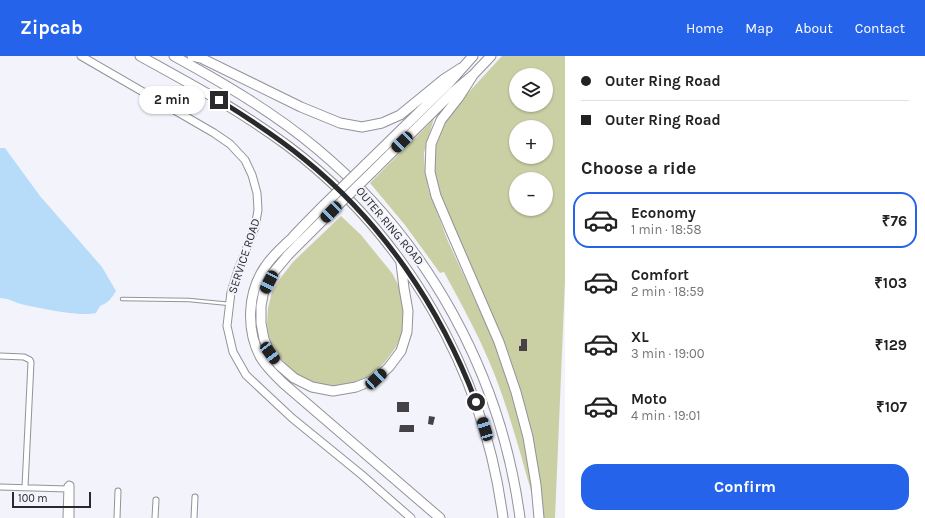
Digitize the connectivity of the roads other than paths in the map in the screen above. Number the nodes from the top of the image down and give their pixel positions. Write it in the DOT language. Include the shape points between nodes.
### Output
graph roads {
  1 [pos="81,56"];
  2 [pos="140,56"];
  3 [pos="174,56"];
  4 [pos="192,56"];
  5 [pos="473,56"];
  6 [pos="491,56"];
  7 [pos="461,68"];
  8 [pos="473,75"];
  9 [pos="401,261"];
  10 [pos="122,299"];
  11 [pos="230,304"];
  12 [pos="0,356"];
  13 [pos="0,487"];
  14 [pos="25,487"];
  15 [pos="67,489"];
  16 [pos="118,491"];
  17 [pos="195,497"];
  18 [pos="156,500"];
  19 [pos="66,518"];
  20 [pos="71,518"];
  21 [pos="117,518"];
  22 [pos="155,518"];
  23 [pos="194,518"];
  24 [pos="411,518"];
  25 [pos="440,518"];
  26 [pos="503,518"];
  27 [pos="520,518"];
  28 [pos="539,518"];
  1 -- 11 [label="main road, SERVICE ROAD" via="214,133 230,144 245,160 257,193 258,210 255,227 231,292"];
  2 -- 9 [label="highway, OUTER RING ROAD" via="229,106 293,151 352,203"];
  3 -- 27 [label="highway, OUTER RING ROAD" via="257,105 315,147 364,192 409,245 451,310 480,368 504,440"];
  4 -- 7 [label="highway" via="201,58 294,104 340,123 362,127 382,123 400,115"];
  5 -- 7 [label="highway"];
  6 -- 8 [label="highway"];
  7 -- 25 [label="highway, bridge" via="264,268 255,287 250,324 261,358 271,371"];
  8 -- 9 [label="highway, bridge" via="331,212 273,273 264,290 260,323 270,353 279,365 294,378 312,387 333,391 356,387 376,379 401,351 407,332 408,310"];
  8 -- 28 [label="highway" via="441,120 431,144 430,172 436,196 499,342 516,392 529,444"];
  9 -- 26 [label="highway, OUTER RING ROAD" via="437,317 465,374 489,444"];
  10 -- 11 [label="lane" via="189,300"];
  11 -- 24 [label="main road, SERVICE ROAD" via="227,326 233,352 246,375 292,418"];
  12 -- 14 [label="street" via="24,357 31,362"];
  13 -- 14 [label="street"];
  14 -- 15 [label="street"];
  15 -- 19 [label="street"];
  15 -- 20 [label="street" via="70,484"];
  16 -- 21 [label="street"];
  17 -- 23 [label="street"];
  18 -- 22 [label="street"];
}
